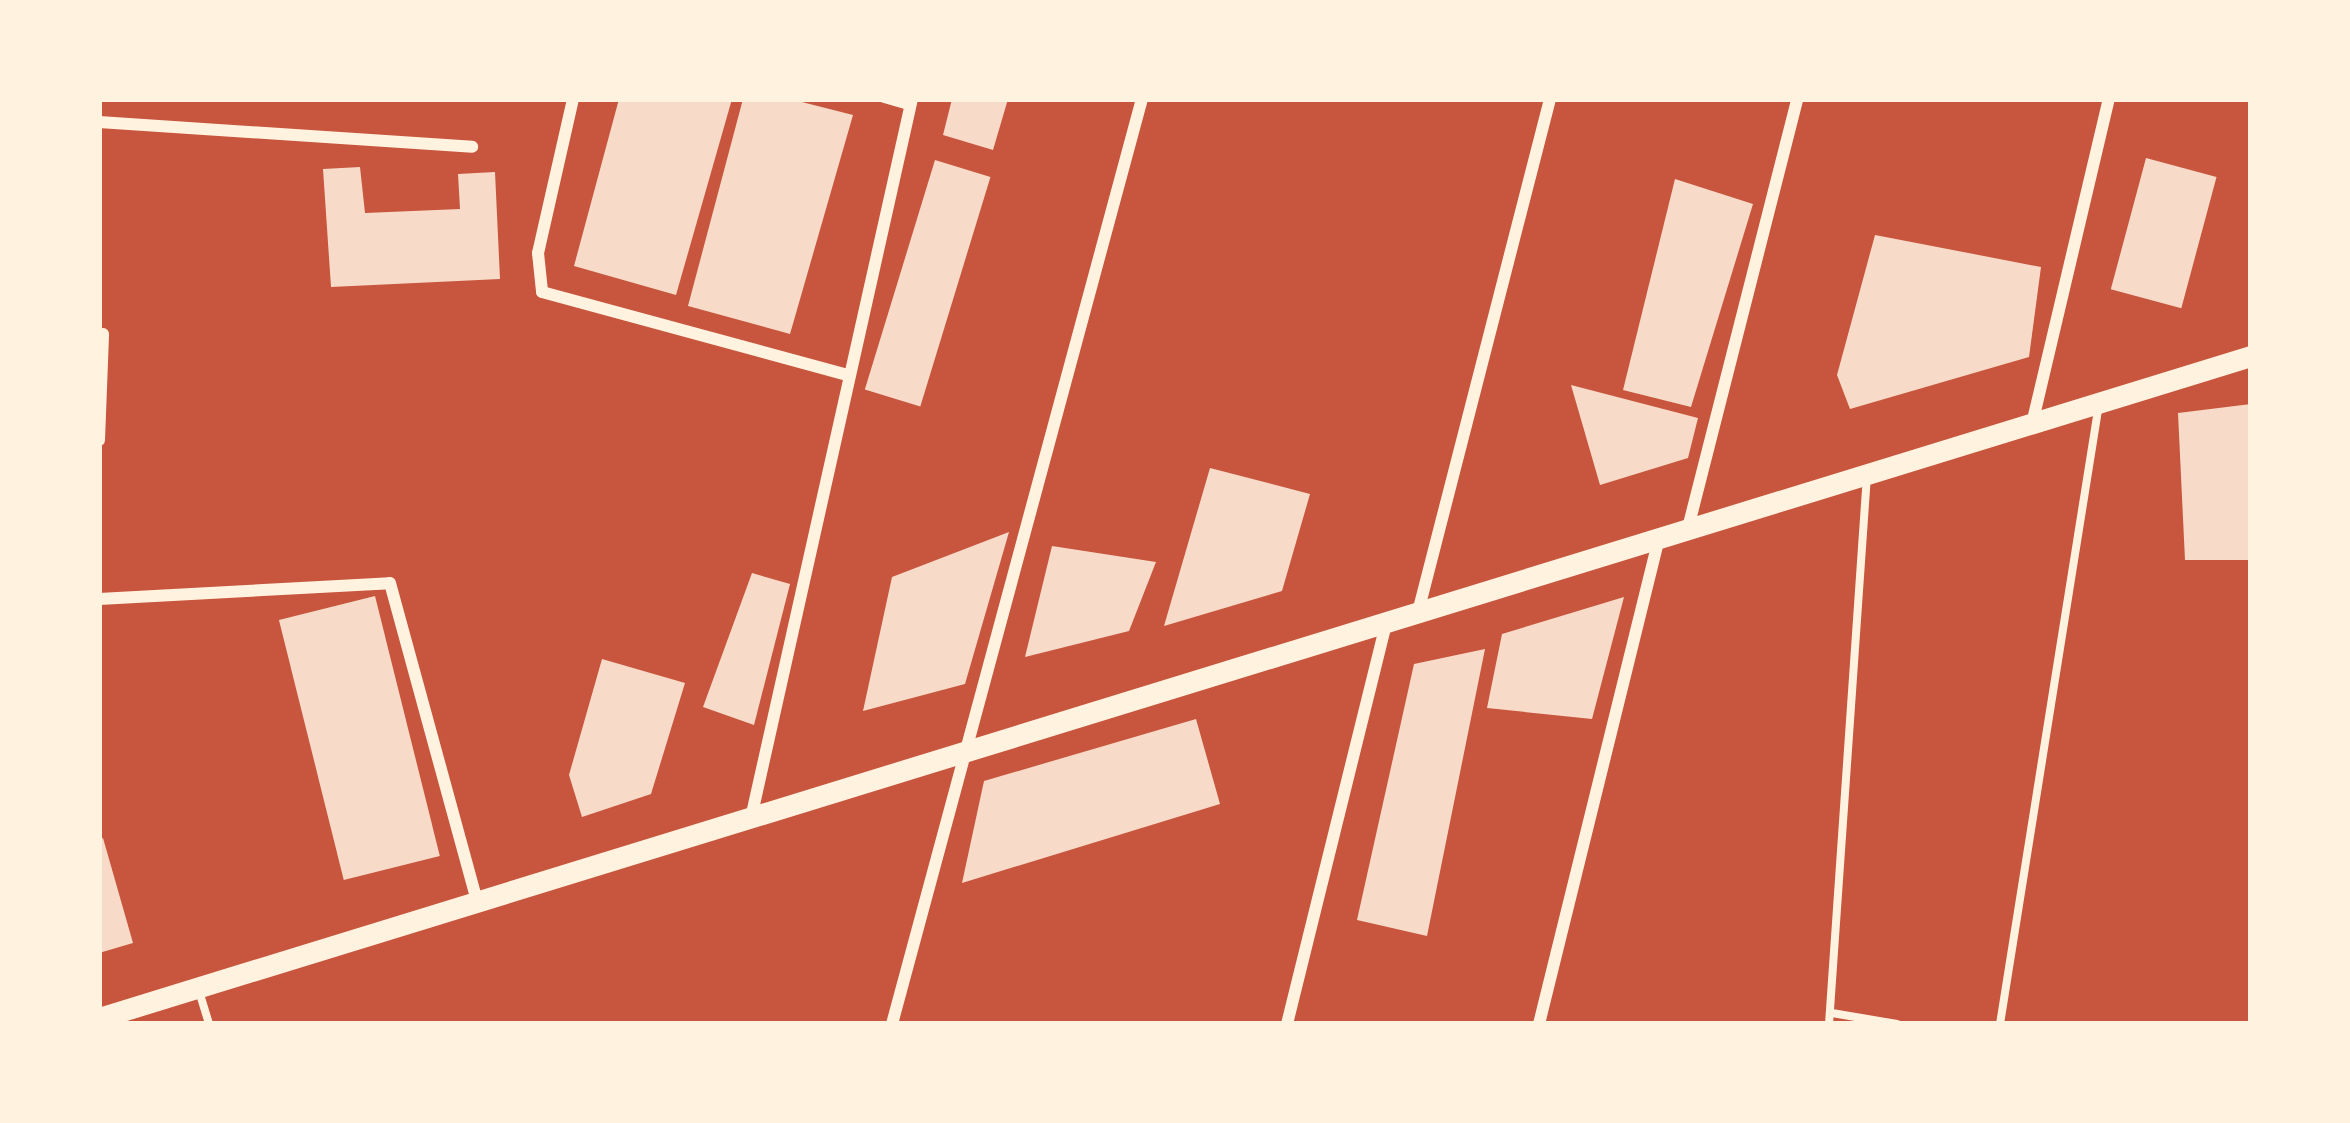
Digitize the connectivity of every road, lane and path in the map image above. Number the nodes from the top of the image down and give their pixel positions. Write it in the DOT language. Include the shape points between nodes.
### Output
graph roads {
  1 [pos="573,99"];
  2 [pos="884,99"];
  3 [pos="1142,99"];
  4 [pos="1550,99"];
  5 [pos="1797,99"];
  6 [pos="2109,99"];
  7 [pos="911,103"];
  8 [pos="99,122"];
  9 [pos="472,147"];
  10 [pos="103,334"];
  11 [pos="2251,356"];
  12 [pos="848,375"];
  13 [pos="2099,403"];
  14 [pos="2032,424"];
  15 [pos="99,440"];
  16 [pos="1868,474"];
  17 [pos="1688,530"];
  18 [pos="1659,538"];
  19 [pos="99,599"];
  20 [pos="1418,612"];
  21 [pos="1386,622"];
  22 [pos="963,753"];
  23 [pos="751,818"];
  24 [pos="477,902"];
  25 [pos="198,988"];
  26 [pos="99,1018"];
  27 [pos="1831,1019"];
  28 [pos="208,1024"];
  29 [pos="892,1024"];
  30 [pos="1287,1024"];
  31 [pos="1539,1024"];
  32 [pos="1897,1024"];
  33 [pos="2000,1024"];
  1 -- 12 [label="street" via="538,253 542,292"];
  2 -- 7 [label="lane"];
  3 -- 22 [label="street"];
  4 -- 20 [label="street"];
  5 -- 17 [label="street"];
  6 -- 14 [label="street"];
  7 -- 12 [label="street"];
  8 -- 9 [label="street"];
  10 -- 15 [label="street"];
  11 -- 13 [label="street"];
  12 -- 23 [label="street"];
  13 -- 14 [label="street"];
  13 -- 33 [label="lane"];
  14 -- 16 [label="street"];
  16 -- 17 [label="street"];
  16 -- 27 [label="lane"];
  17 -- 18 [label="street"];
  18 -- 20 [label="street"];
  18 -- 31 [label="street"];
  19 -- 24 [label="street" via="390,583"];
  20 -- 21 [label="street"];
  21 -- 22 [label="street"];
  21 -- 30 [label="street"];
  22 -- 23 [label="street"];
  22 -- 29 [label="street"];
  23 -- 24 [label="street"];
  24 -- 25 [label="street"];
  25 -- 26 [label="street"];
  25 -- 28 [label="lane"];
  27 -- 32 [label="lane"];
}
